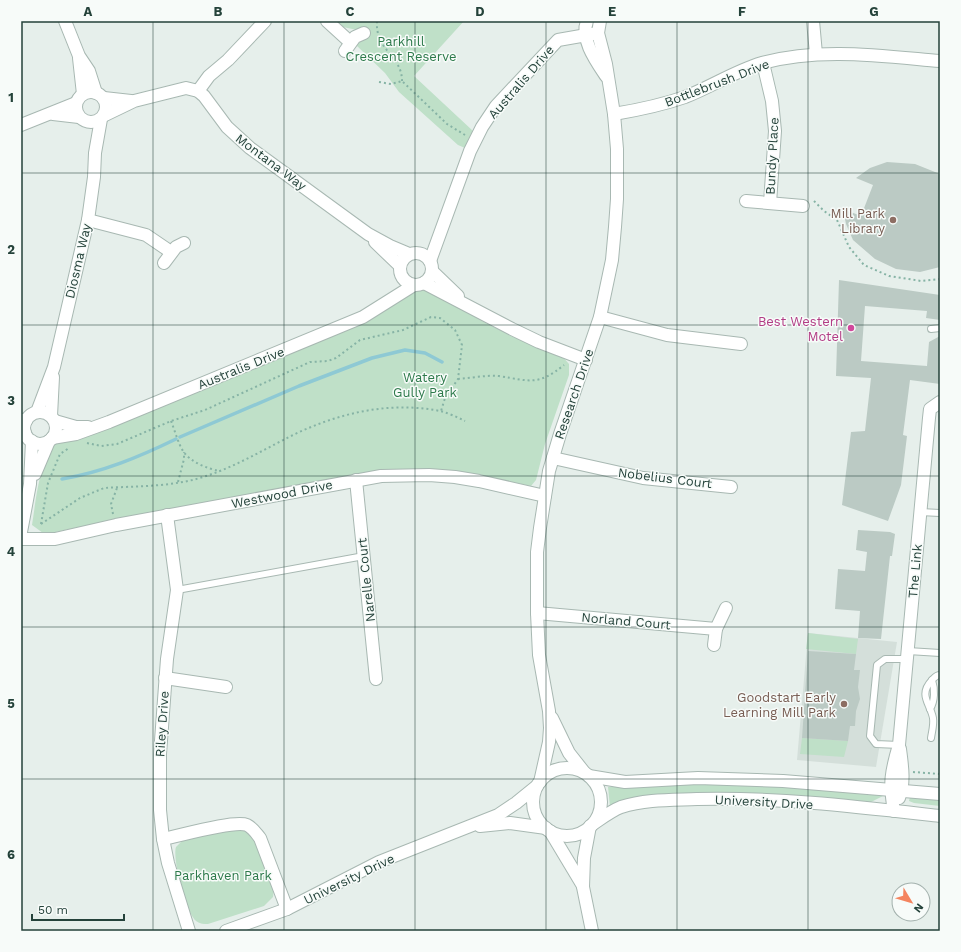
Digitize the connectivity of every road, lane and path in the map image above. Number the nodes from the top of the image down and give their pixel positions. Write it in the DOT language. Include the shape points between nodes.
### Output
graph roads {
  1 [pos="65,21"];
  2 [pos="265,21"];
  3 [pos="327,21"];
  4 [pos="377,21"];
  5 [pos="587,21"];
  6 [pos="600,21"];
  7 [pos="813,21"];
  8 [pos="364,33"];
  9 [pos="598,33"];
  10 [pos="585,34"];
  11 [pos="816,54"];
  12 [pos="79,56"];
  13 [pos="940,61"];
  14 [pos="763,63"];
  15 [pos="608,78"];
  16 [pos="402,81"];
  17 [pos="379,82"];
  18 [pos="198,90"];
  19 [pos="100,95"];
  20 [pos="80,99"];
  21 [pos="134,102"];
  22 [pos="52,114"];
  23 [pos="614,114"];
  24 [pos="103,117"];
  25 [pos="83,120"];
  26 [pos="21,125"];
  27 [pos="475,140"];
  28 [pos="95,153"];
  29 [pos="746,201"];
  30 [pos="807,202"];
  31 [pos="770,203"];
  32 [pos="88,220"];
  33 [pos="441,228"];
  34 [pos="368,234"];
  35 [pos="184,243"];
  36 [pos="171,252"];
  37 [pos="413,253"];
  38 [pos="164,263"];
  39 [pos="431,266"];
  40 [pos="400,270"];
  41 [pos="940,279"];
  42 [pos="419,284"];
  43 [pos="387,303"];
  44 [pos="466,304"];
  45 [pos="600,317"];
  46 [pos="940,328"];
  47 [pos="931,329"];
  48 [pos="741,344"];
  49 [pos="586,360"];
  50 [pos="567,364"];
  51 [pos="54,367"];
  52 [pos="458,379"];
  53 [pos="940,402"];
  54 [pos="441,411"];
  55 [pos="37,412"];
  56 [pos="53,419"];
  57 [pos="171,421"];
  58 [pos="465,421"];
  59 [pos="93,428"];
  60 [pos="25,429"];
  61 [pos="50,440"];
  62 [pos="82,443"];
  63 [pos="72,446"];
  64 [pos="184,452"];
  65 [pos="553,458"];
  66 [pos="220,471"];
  67 [pos="356,480"];
  68 [pos="178,483"];
  69 [pos="30,484"];
  70 [pos="117,487"];
  71 [pos="731,487"];
  72 [pos="544,496"];
  73 [pos="920,512"];
  74 [pos="940,513"];
  75 [pos="167,515"];
  76 [pos="116,525"];
  77 [pos="21,532"];
  78 [pos="21,539"];
  79 [pos="364,556"];
  80 [pos="176,590"];
  81 [pos="726,608"];
  82 [pos="537,614"];
  83 [pos="716,629"];
  84 [pos="714,645"];
  85 [pos="940,653"];
  86 [pos="907,655"];
  87 [pos="940,675"];
  88 [pos="165,678"];
  89 [pos="376,679"];
  90 [pos="226,687"];
  91 [pos="549,711"];
  92 [pos="932,738"];
  93 [pos="899,746"];
  94 [pos="587,774"];
  95 [pos="538,784"];
  96 [pos="896,790"];
  97 [pos="940,794"];
  98 [pos="894,811"];
  99 [pos="940,816"];
  100 [pos="591,825"];
  101 [pos="472,826"];
  102 [pos="548,830"];
  103 [pos="163,839"];
  104 [pos="583,887"];
  105 [pos="287,909"];
  106 [pos="189,931"];
  107 [pos="226,931"];
  108 [pos="592,931"];
  1 -- 12 [label="street"];
  2 -- 18 [label="street"];
  3 -- 8 [label="street" via="348,47 355,37"];
  4 -- 16 [label="path" via="378,38 398,65"];
  5 -- 10 [label="street, Research Drive"];
  6 -- 9 [label="street, Research Drive"];
  7 -- 11 [label="street"];
  9 -- 10 [label="street, Australis Drive"];
  9 -- 15 [label="street, Research Drive"];
  10 -- 15 [label="street, Research Drive" via="586,42"];
  10 -- 27 [label="street, Australis Drive" via="564,38 554,43 504,97"];
  11 -- 13 [label="street, Bottlebrush Drive" via="866,54"];
  11 -- 14 [label="street, Bottlebrush Drive"];
  12 -- 19 [label="street"];
  12 -- 20 [label="street"];
  14 -- 23 [label="street, Bottlebrush Drive" via="679,99"];
  14 -- 31 [label="street, Bundy Place" via="772,100 775,131"];
  15 -- 23 [label="street, Research Drive"];
  16 -- 17 [label="path" via="387,84"];
  16 -- 27 [label="path" via="451,127"];
  18 -- 21 [label="street" via="186,88"];
  18 -- 34 [label="street, Montana Way" via="242,142"];
  19 -- 20 [label="street" via="88,92"];
  19 -- 21 [label="street"];
  19 -- 24 [label="street" via="107,106"];
  20 -- 22 [label="street"];
  20 -- 25 [label="street" via="76,110"];
  21 -- 24 [label="street"];
  22 -- 25 [label="street"];
  22 -- 26 [label="street"];
  23 -- 45 [label="street, Research Drive" via="617,199 612,260"];
  24 -- 25 [label="street" via="95,122"];
  24 -- 28 [label="street, Diosma Way"];
  25 -- 28 [label="street, Diosma Way"];
  27 -- 33 [label="street, Australis Drive"];
  28 -- 32 [label="street, Diosma Way"];
  29 -- 31 [label="street, Bundy Place"];
  30 -- 31 [label="street, Bundy Place"];
  30 -- 41 [label="path" via="837,220 849,247 864,265 889,276 921,281"];
  32 -- 36 [label="street" via="146,235"];
  32 -- 51 [label="street, Diosma Way"];
  33 -- 37 [label="street, Australis Drive"];
  33 -- 39 [label="street, Australis Drive"];
  34 -- 37 [label="street, Montana Way" via="390,246"];
  34 -- 40 [label="street, Montana Way"];
  35 -- 36 [label="street"];
  36 -- 38 [label="street"];
  37 -- 39 [label="street" via="425,255"];
  37 -- 40 [label="street" via="403,259"];
  39 -- 42 [label="street" via="429,278"];
  39 -- 44 [label="street"];
  40 -- 42 [label="street" via="406,282"];
  40 -- 43 [label="street, Australis Drive" via="397,286"];
  42 -- 43 [label="street, Australis Drive"];
  42 -- 44 [label="street"];
  43 -- 59 [label="street, Australis Drive" via="334,330"];
  44 -- 49 [label="street" via="532,339"];
  45 -- 48 [label="street" via="667,335"];
  45 -- 49 [label="street, Research Drive"];
  46 -- 47 [label="lane"];
  49 -- 65 [label="street, Research Drive"];
  50 -- 52 [label="path" via="544,378 529,381 498,376"];
  51 -- 55 [label="street, Diosma Way"];
  51 -- 56 [label="street, Diosma Way"];
  52 -- 54 [label="path" via="445,398"];
  52 -- 57 [label="path" via="462,358 460,338 447,322 431,317 403,330 360,340 336,358 310,362 205,410"];
  53 -- 73 [label="street, The Link" via="930,409"];
  54 -- 58 [label="path"];
  54 -- 66 [label="path" via="395,406 337,417 294,434"];
  55 -- 56 [label="street" via="46,413"];
  55 -- 60 [label="street" via="31,415"];
  56 -- 59 [label="street, Australis Drive" via="76,427"];
  56 -- 61 [label="street" via="56,429"];
  57 -- 62 [label="path" via="117,444 101,446"];
  57 -- 64 [label="path"];
  59 -- 61 [label="street, Australis Drive"];
  60 -- 61 [label="street" via="40,443"];
  60 -- 69 [label="street"];
  61 -- 69 [label="street"];
  63 -- 70 [label="path" via="60,454 48,483 41,524 80,498 104,488"];
  64 -- 66 [label="path" via="197,462"];
  64 -- 68 [label="path"];
  65 -- 71 [label="street, Nobelius Court" via="643,478"];
  65 -- 72 [label="street, Research Drive"];
  66 -- 68 [label="path"];
  67 -- 72 [label="street, Westwood Drive" via="405,475 456,477"];
  67 -- 75 [label="street, Westwood Drive"];
  67 -- 79 [label="street, Narelle Court"];
  68 -- 70 [label="path"];
  69 -- 77 [label="street"];
  70 -- 76 [label="path" via="110,504"];
  72 -- 82 [label="street, Research Drive" via="537,552"];
  73 -- 74 [label="lane"];
  73 -- 86 [label="street, The Link"];
  75 -- 76 [label="street, Westwood Drive"];
  75 -- 80 [label="street, Riley Drive"];
  76 -- 78 [label="street, Westwood Drive" via="55,539"];
  79 -- 80 [label="lane"];
  79 -- 89 [label="street, Narelle Court"];
  80 -- 88 [label="street, Riley Drive"];
  81 -- 83 [label="street"];
  82 -- 83 [label="street, Norland Court"];
  82 -- 91 [label="street, Research Drive" via="539,655"];
  83 -- 84 [label="street"];
  85 -- 86 [label="lane"];
  86 -- 93 [label="street, The Link"];
  86 -- 93 [label="lane" via="885,658 877,665 870,736 876,744"];
  87 -- 92 [label="lane" via="932,680"];
  88 -- 90 [label="street"];
  88 -- 103 [label="street, Riley Drive" via="160,775"];
  91 -- 94 [label="street, Research Drive" via="568,753"];
  91 -- 95 [label="street, Research Drive" via="549,742"];
  93 -- 96 [label="street, The Link" via="891,770"];
  94 -- 95 [label="street" via="577,769 560,768 552,771"];
  94 -- 96 [label="street, University Drive" via="625,782 732,778"];
  94 -- 100 [label="street" via="598,788 601,803 600,811"];
  95 -- 101 [label="street, University Drive" via="506,810"];
  95 -- 102 [label="street" via="533,805 537,818"];
  96 -- 97 [label="street, University Drive"];
  96 -- 98 [label="street, The Link"];
  98 -- 99 [label="street, University Drive"];
  98 -- 100 [label="street, University Drive" via="725,798 686,799 630,805 608,814"];
  100 -- 102 [label="street" via="575,835 566,836"];
  100 -- 104 [label="street" via="584,858"];
  101 -- 102 [label="street, University Drive" via="510,823"];
  101 -- 105 [label="street, University Drive" via="379,862"];
  102 -- 104 [label="street"];
  103 -- 105 [label="street" via="235,824 251,828 260,838"];
  103 -- 106 [label="street, Riley Drive" via="174,887"];
  104 -- 108 [label="street"];
  105 -- 107 [label="street, University Drive"];
}
